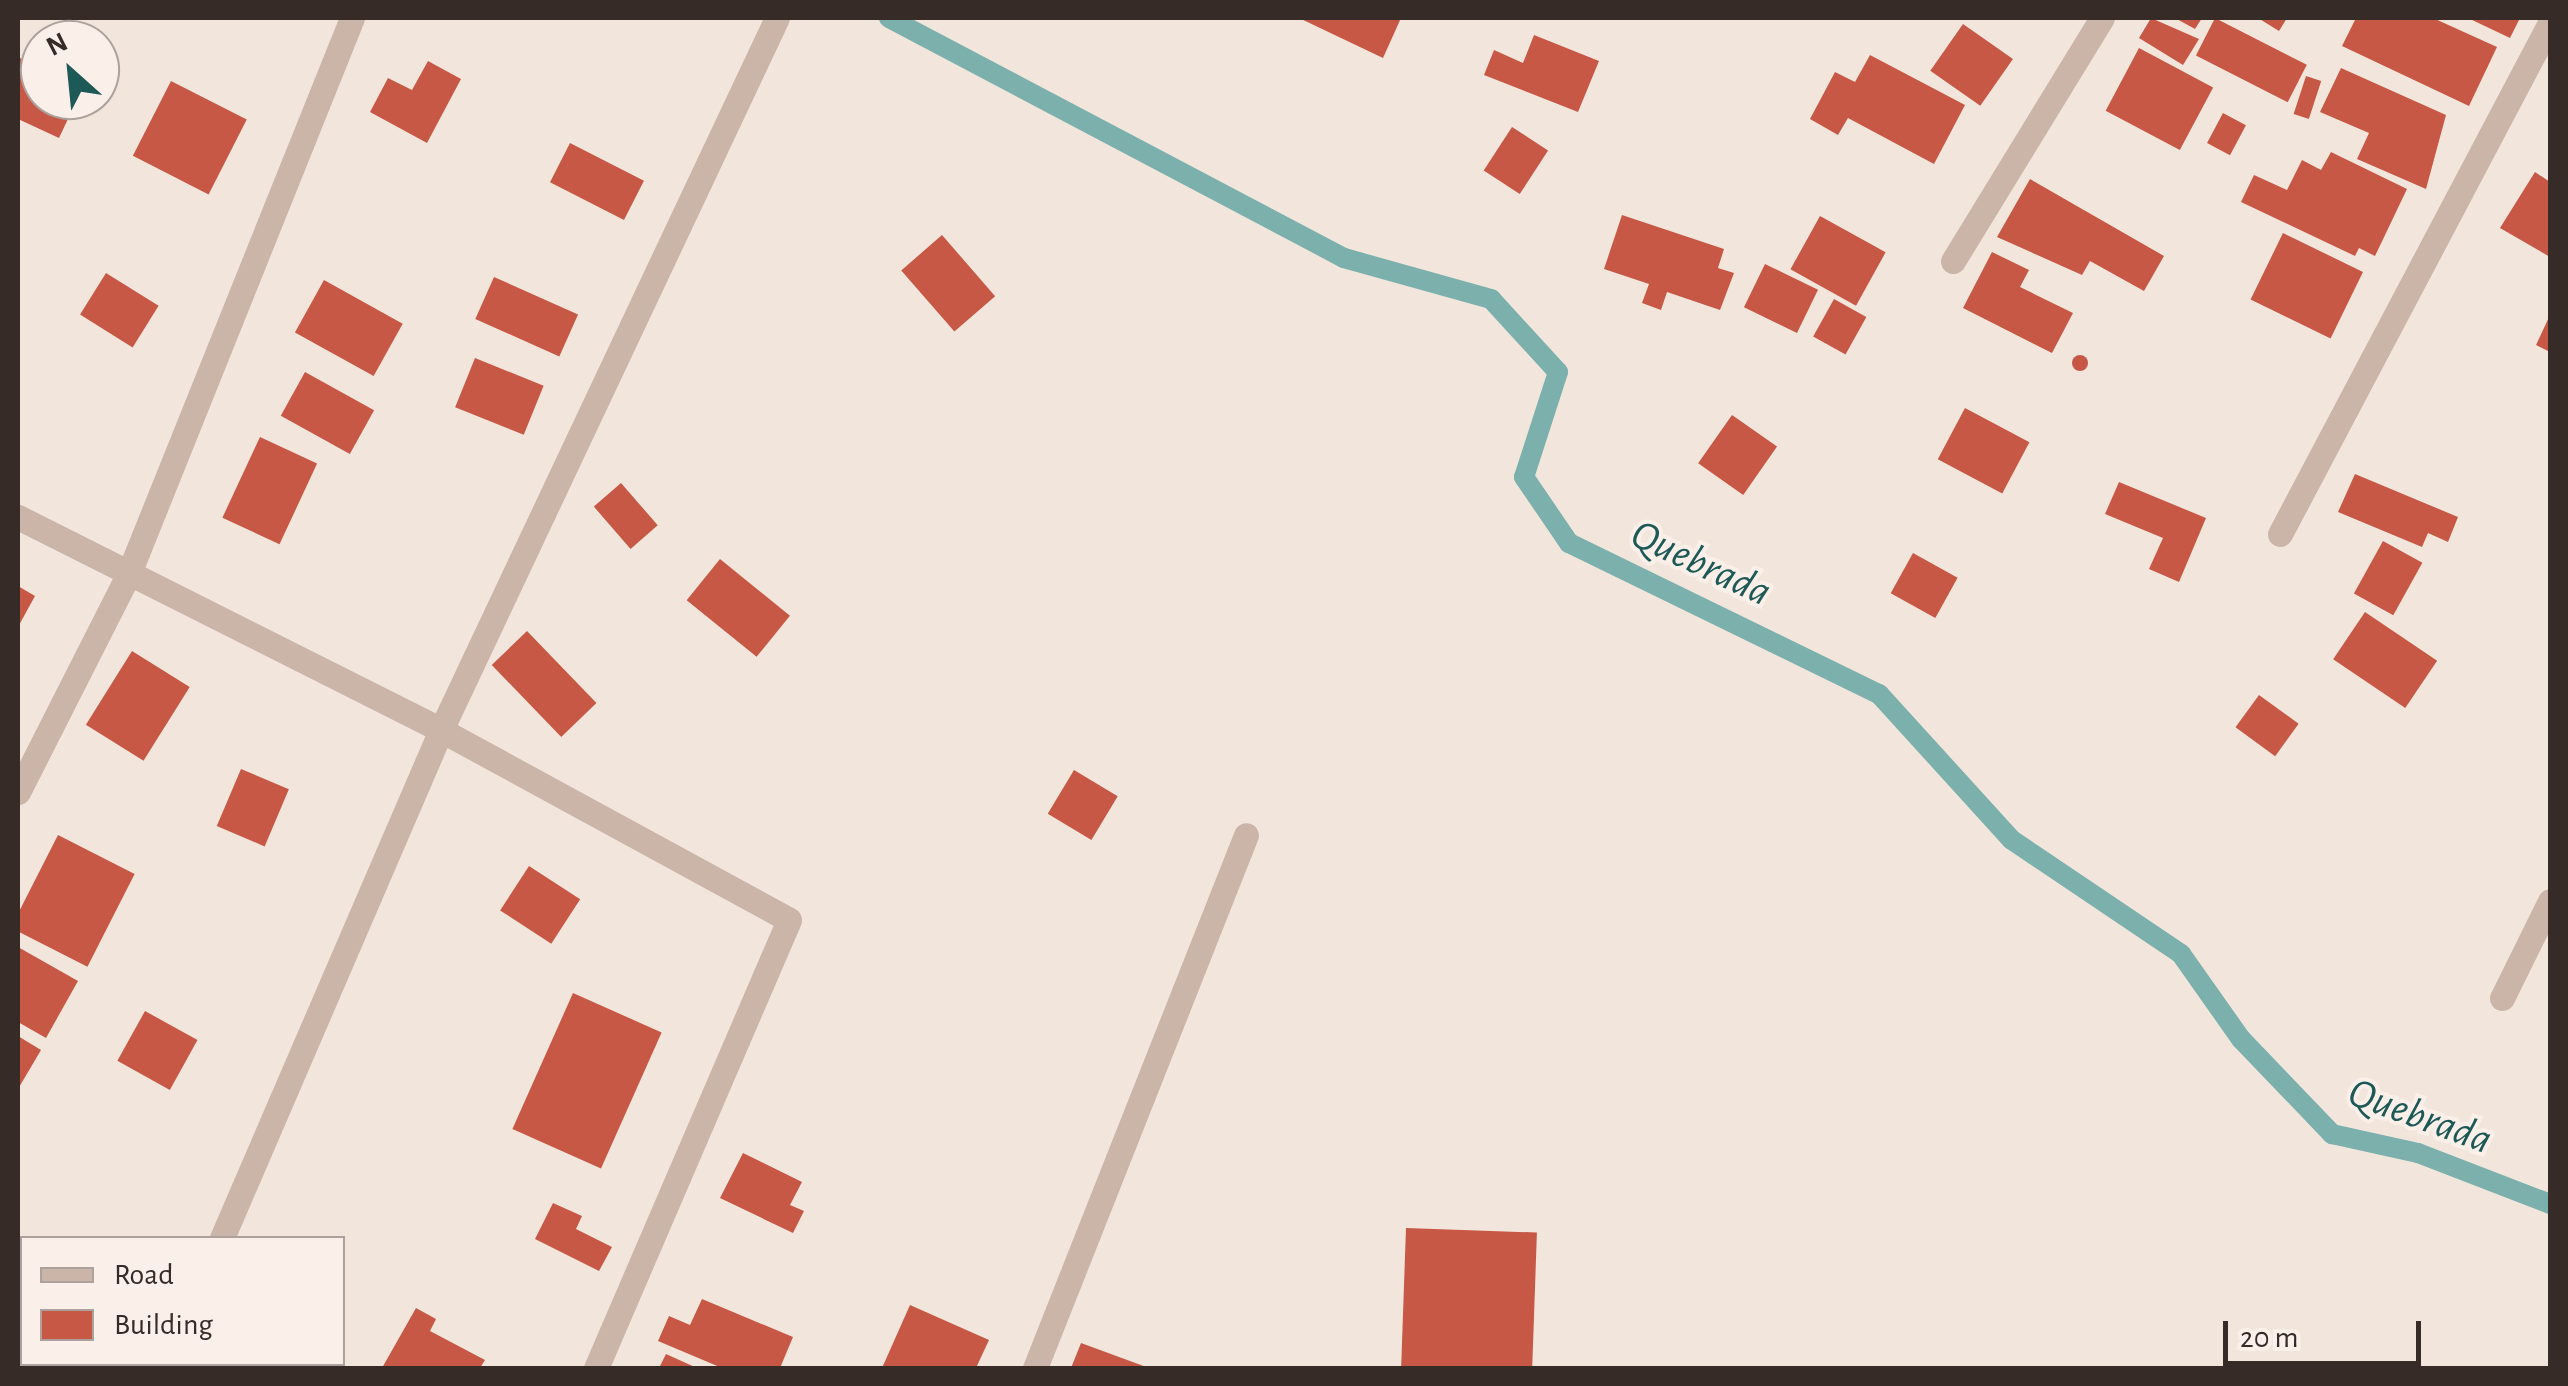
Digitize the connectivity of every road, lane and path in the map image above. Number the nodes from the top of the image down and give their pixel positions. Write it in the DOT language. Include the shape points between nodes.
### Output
graph roads {
  1 [pos="352,18"];
  2 [pos="777,18"];
  3 [pos="2102,18"];
  4 [pos="2550,23"];
  5 [pos="1953,260"];
  6 [pos="18,516"];
  7 [pos="2280,534"];
  8 [pos="129,572"];
  9 [pos="441,730"];
  10 [pos="18,792"];
  11 [pos="1246,835"];
  12 [pos="2550,900"];
  13 [pos="2502,998"];
  14 [pos="223,1236"];
  15 [pos="596,1368"];
  16 [pos="1035,1368"];
  1 -- 8 [label="street"];
  2 -- 9 [label="street"];
  3 -- 5 [label="street"];
  4 -- 7 [label="street"];
  6 -- 8 [label="street"];
  8 -- 9 [label="street"];
  8 -- 10 [label="street"];
  9 -- 14 [label="street"];
  9 -- 15 [label="street" via="789,920"];
  11 -- 16 [label="street"];
  12 -- 13 [label="street"];
}
